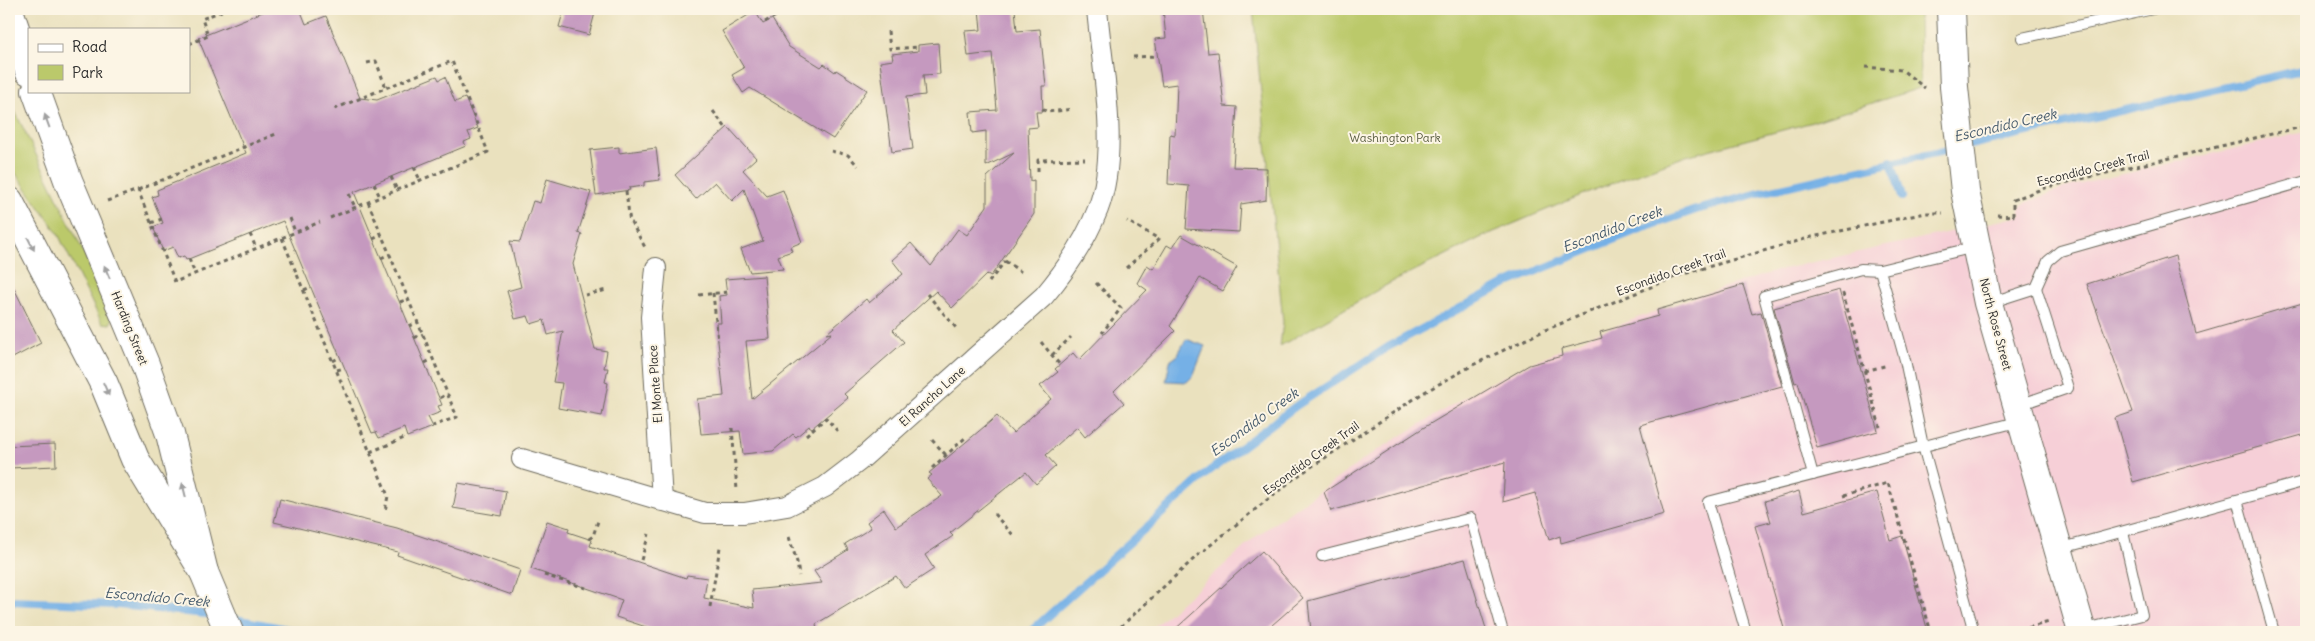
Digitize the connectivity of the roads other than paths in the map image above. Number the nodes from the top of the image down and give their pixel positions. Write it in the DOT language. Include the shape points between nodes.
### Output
graph roads {
  1 [pos="1097,9"];
  2 [pos="1951,9"];
  3 [pos="2153,9"];
  4 [pos="9,10"];
  5 [pos="2022,38"];
  6 [pos="28,68"];
  7 [pos="36,92"];
  8 [pos="2306,181"];
  9 [pos="9,201"];
  10 [pos="1976,246"];
  11 [pos="656,268"];
  12 [pos="1880,270"];
  13 [pos="2036,288"];
  14 [pos="1988,303"];
  15 [pos="2020,413"];
  16 [pos="1923,446"];
  17 [pos="522,459"];
  18 [pos="1813,475"];
  19 [pos="2306,481"];
  20 [pos="2237,500"];
  21 [pos="662,501"];
  22 [pos="2123,532"];
  23 [pos="2058,550"];
  24 [pos="1322,556"];
  25 [pos="204,572"];
  26 [pos="2081,631"];
  27 [pos="229,632"];
  28 [pos="1503,632"];
  29 [pos="1746,632"];
  30 [pos="1974,632"];
  31 [pos="2274,632"];
  1 -- 21 [label="street, El Rancho Lane" via="1108,127 1105,183 1087,233 1069,266 1044,296 859,461 825,487 787,506 744,513 705,513"];
  2 -- 10 [label="street, North Rose Street" via="1955,95 1967,203"];
  3 -- 5 [label="lane"];
  4 -- 6 [label="street"];
  25 -- 7 [label="street, Harding Street, one-way" via="170,434 145,364 68,180"];
  8 -- 13 [label="lane" via="2060,251 2048,261"];
  9 -- 25 [label="street, Harding Street, one-way" via="104,384 135,459"];
  10 -- 12 [label="lane"];
  10 -- 14 [label="street, North Rose Street"];
  11 -- 21 [label="street, El Monte Place" via="651,317"];
  12 -- 16 [label="lane" via="1905,360"];
  12 -- 18 [label="lane" via="1860,269 1764,296"];
  13 -- 14 [label="lane"];
  13 -- 15 [label="lane" via="2068,388"];
  14 -- 15 [label="street, North Rose Street"];
  15 -- 16 [label="lane"];
  15 -- 23 [label="street, North Rose Street"];
  16 -- 18 [label="lane"];
  16 -- 30 [label="lane"];
  17 -- 21 [label="street, El Rancho Lane"];
  18 -- 29 [label="lane" via="1708,502"];
  19 -- 20 [label="lane"];
  20 -- 22 [label="lane"];
  20 -- 31 [label="lane"];
  22 -- 23 [label="lane"];
  22 -- 26 [label="lane" via="2142,615"];
  23 -- 26 [label="street, North Rose Street"];
  24 -- 28 [label="lane" via="1470,518"];
  25 -- 27 [label="street, Harding Street"];
}
